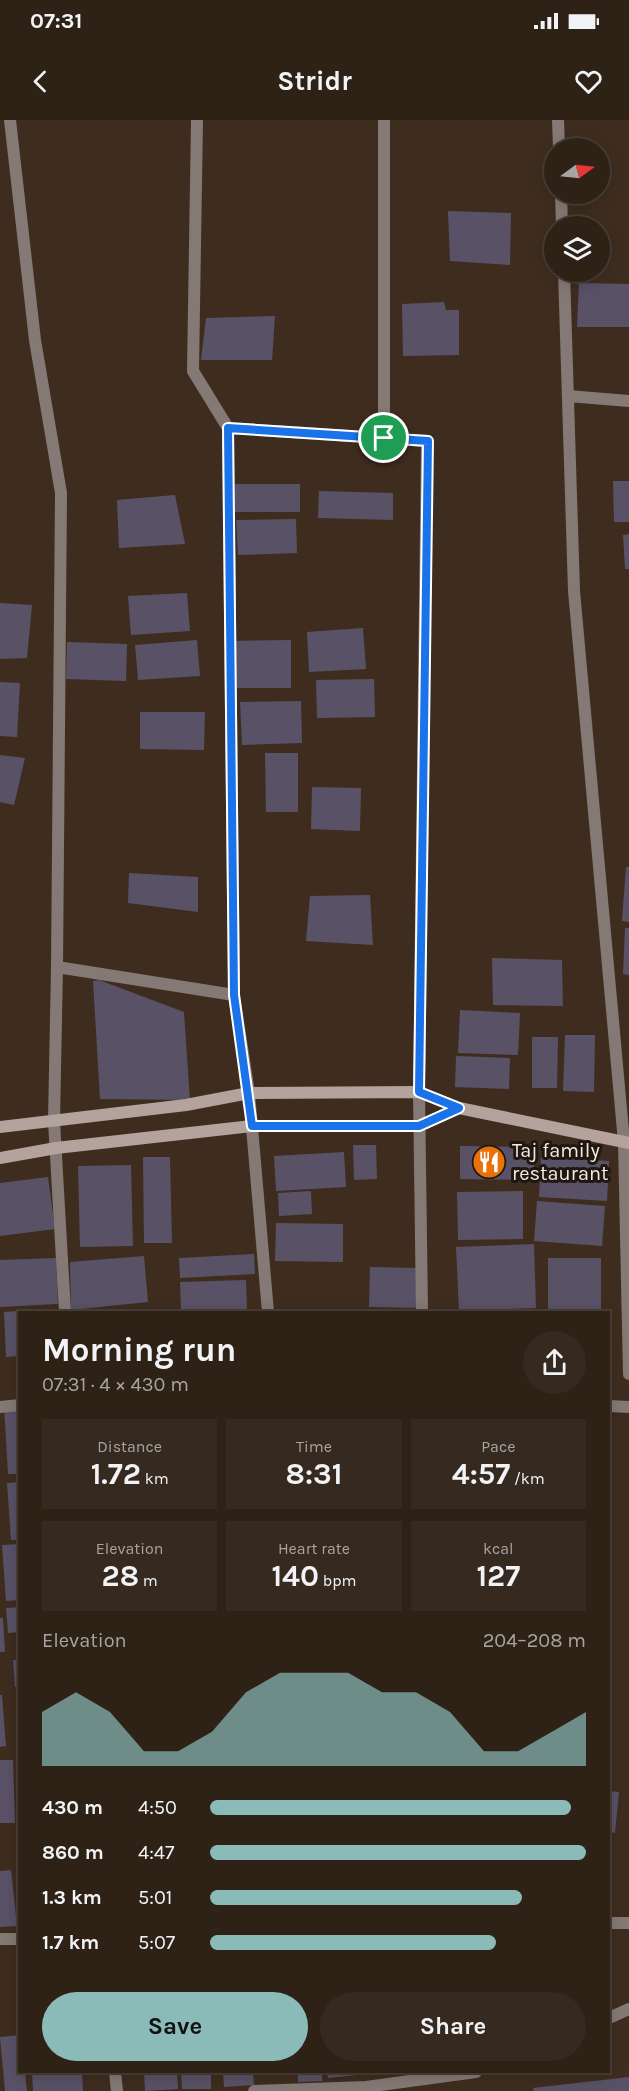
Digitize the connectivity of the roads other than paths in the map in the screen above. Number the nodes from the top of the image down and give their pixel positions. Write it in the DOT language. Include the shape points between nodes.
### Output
graph roads {
  1 [pos="10,120"];
  2 [pos="197,120"];
  3 [pos="384,120"];
  4 [pos="558,120"];
  5 [pos="559,138"];
  6 [pos="564,282"];
  7 [pos="568,396"];
  8 [pos="629,401"];
  9 [pos="228,428"];
  10 [pos="384,438"];
  11 [pos="57,967"];
  12 [pos="234,995"];
  13 [pos="419,1092"];
  14 [pos="249,1093"];
  15 [pos="459,1108"];
  16 [pos="54,1121"];
  17 [pos="252,1126"];
  18 [pos="419,1126"];
  19 [pos="0,1127"];
  20 [pos="627,1142"];
  21 [pos="56,1148"];
  22 [pos="0,1158"];
  23 [pos="65,1311"];
  24 [pos="268,1311"];
  25 [pos="422,1311"];
  26 [pos="629,1374"];
  27 [pos="18,1406"];
  28 [pos="610,1406"];
  29 [pos="0,1407"];
  30 [pos="629,1407"];
  31 [pos="610,1923"];
  32 [pos="629,1923"];
  33 [pos="0,1939"];
  34 [pos="18,1939"];
  35 [pos="629,2009"];
  36 [pos="610,2018"];
  37 [pos="115,2073"];
  38 [pos="469,2073"];
  39 [pos="117,2091"];
  40 [pos="254,2091"];
  1 -- 11 [label="street" via="35,340 61,493"];
  2 -- 9 [label="street" via="193,371"];
  3 -- 10 [label="street"];
  4 -- 5 [label="street"];
  6 -- 7 [label="street"];
  7 -- 8 [label="street"];
  7 -- 20 [label="street" via="574,591"];
  9 -- 10 [label="street"];
  9 -- 12 [label="street"];
  10 -- 13 [label="street" via="428,441"];
  11 -- 12 [label="street"];
  11 -- 16 [label="street"];
  12 -- 14 [label="street"];
  13 -- 14 [label="main road"];
  13 -- 15 [label="main road"];
  13 -- 18 [label="street"];
  14 -- 16 [label="main road"];
  14 -- 17 [label="street"];
  15 -- 18 [label="main road"];
  15 -- 20 [label="main road"];
  16 -- 19 [label="main road"];
  16 -- 21 [label="street"];
  17 -- 18 [label="main road"];
  17 -- 21 [label="main road"];
  17 -- 24 [label="street"];
  18 -- 25 [label="street"];
  20 -- 26 [label="street"];
  21 -- 22 [label="main road"];
  21 -- 23 [label="street"];
  27 -- 29 [label="street"];
  28 -- 30 [label="street"];
  31 -- 32 [label="street"];
  33 -- 34 [label="street"];
  35 -- 36 [label="street"];
  37 -- 39 [label="street"];
  38 -- 40 [label="street" via="366,2087"];
}
